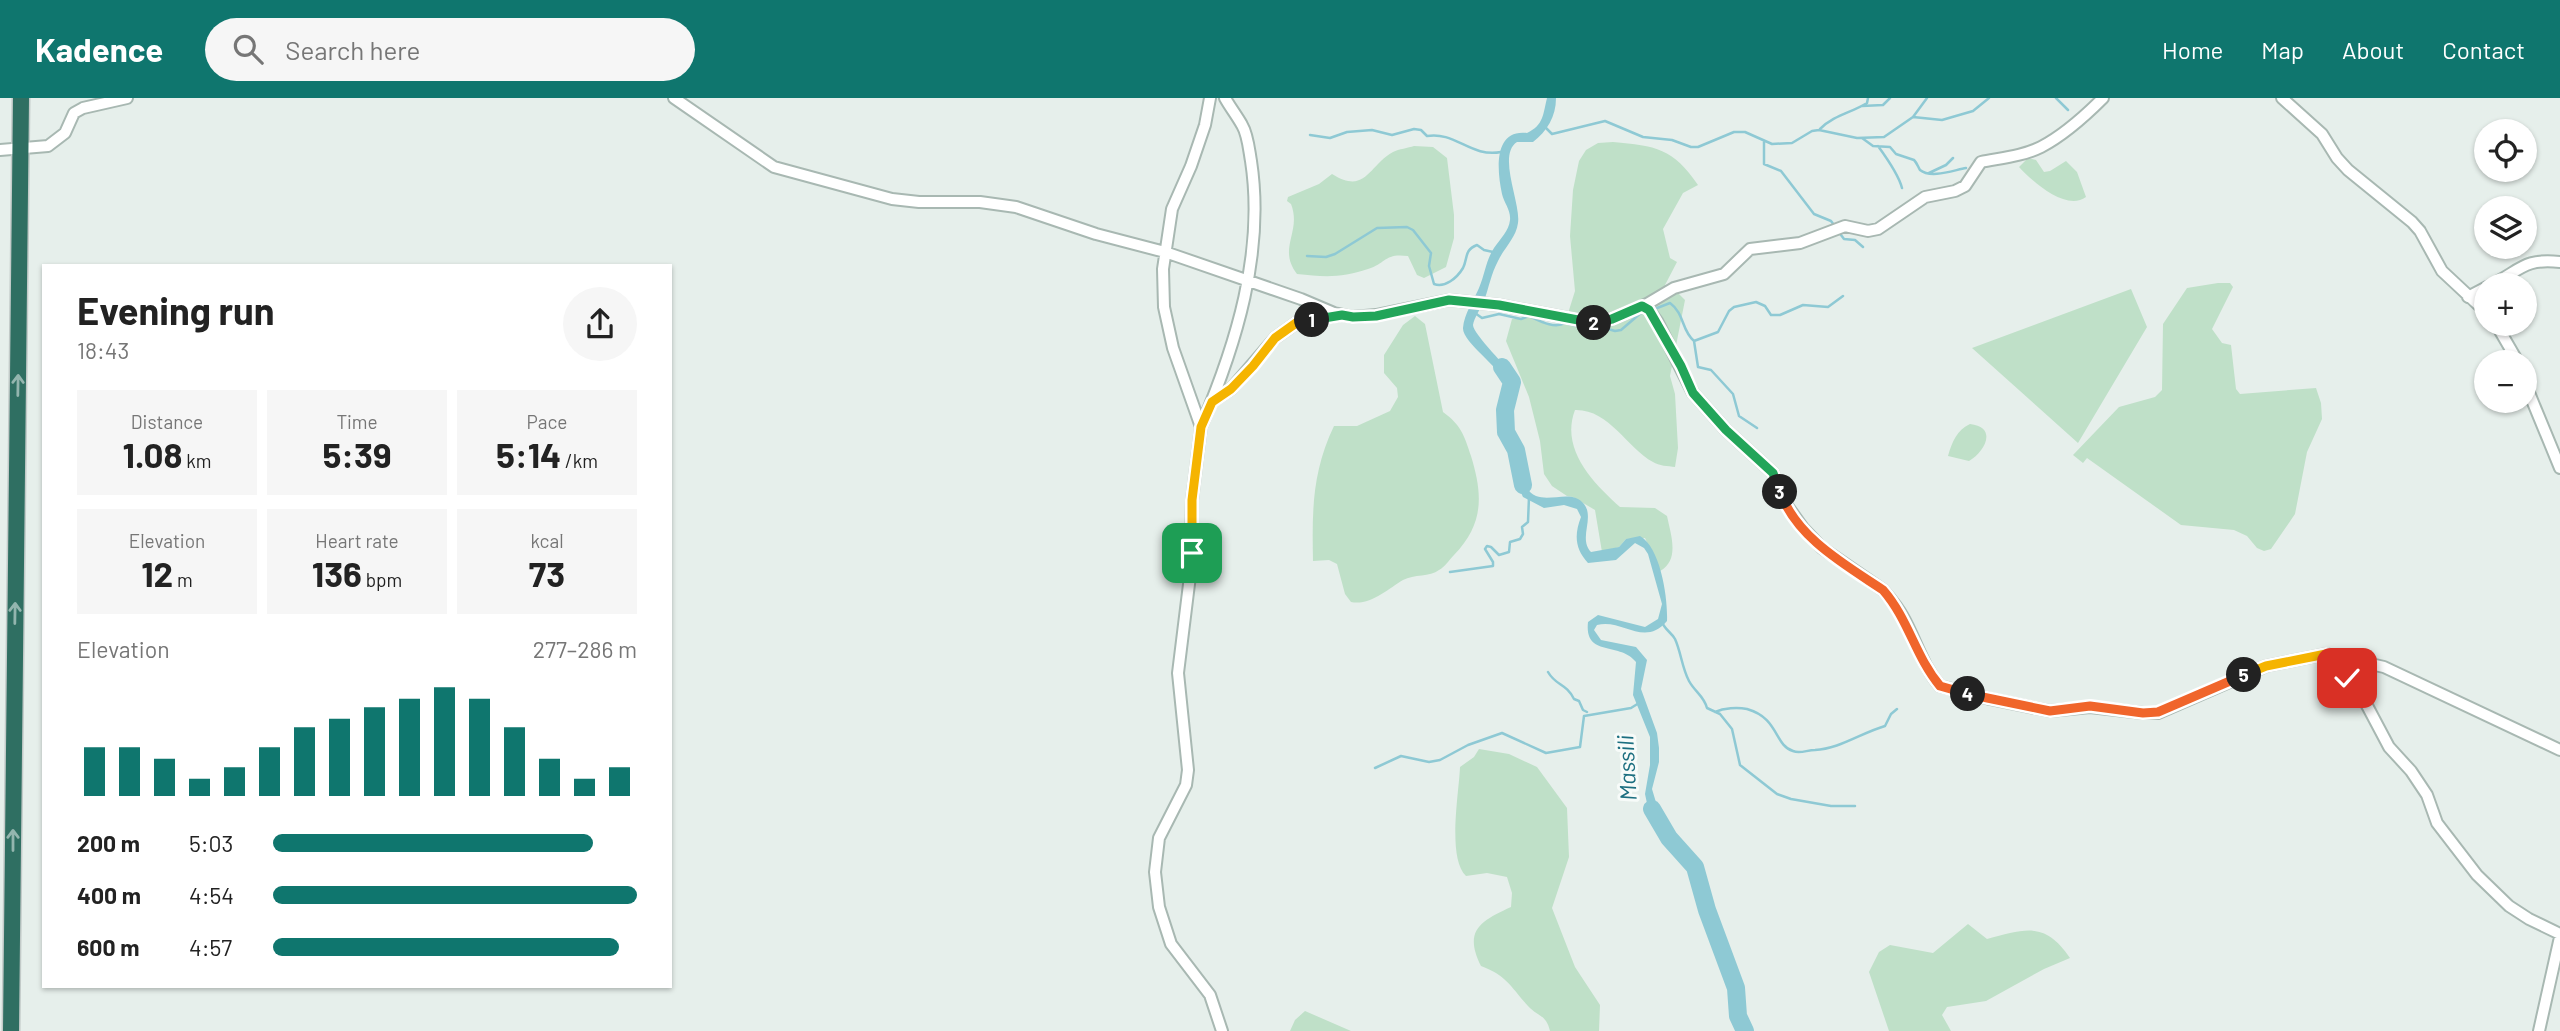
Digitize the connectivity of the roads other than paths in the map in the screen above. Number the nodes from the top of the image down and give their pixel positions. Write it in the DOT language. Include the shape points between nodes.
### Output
graph roads {
  1 [pos="22,98"];
  2 [pos="127,98"];
  3 [pos="674,98"];
  4 [pos="1210,98"];
  5 [pos="1225,98"];
  6 [pos="2103,98"];
  7 [pos="2282,98"];
  8 [pos="21,149"];
  9 [pos="0,150"];
  10 [pos="1165,252"];
  11 [pos="2560,262"];
  12 [pos="2510,273"];
  13 [pos="1247,280"];
  14 [pos="2474,294"];
  15 [pos="2468,297"];
  16 [pos="2474,302"];
  17 [pos="1642,306"];
  18 [pos="1342,315"];
  19 [pos="1212,402"];
  20 [pos="2537,412"];
  21 [pos="1201,427"];
  22 [pos="2560,468"];
  23 [pos="2326,654"];
  24 [pos="2560,750"];
  25 [pos="2560,935"];
  26 [pos="11,1031"];
  27 [pos="1222,1031"];
  28 [pos="2539,1031"];
  1 -- 8 [label="highway"];
  2 -- 8 [label="street" via="83,108 75,113 65,133 48,146"];
  3 -- 10 [label="street" via="774,167 892,199 1016,207"];
  4 -- 10 [label="street" via="1191,166 1172,209"];
  5 -- 13 [label="street" via="1243,126 1254,183"];
  6 -- 17 [label="street" via="2041,147 1981,162 1965,186 1925,197 1878,229 1845,226 1800,243 1750,249 1724,274 1674,288"];
  7 -- 15 [label="street" via="2322,134 2348,170 2412,222 2442,271"];
  8 -- 9 [label="street"];
  26 -- 8 [label="highway, one-way"];
  10 -- 13 [label="street"];
  10 -- 21 [label="street" via="1164,307"];
  11 -- 12 [label="street" via="2528,262"];
  13 -- 18 [label="street"];
  13 -- 19 [label="street"];
  14 -- 15 [label="street"];
  15 -- 16 [label="street"];
  17 -- 18 [label="street" via="1594,323 1449,300 1376,316"];
  17 -- 23 [label="street" via="1657,321 1693,393 1773,473 1783,500 1803,528 1822,548 1890,598 1940,686 2050,711 2090,706 2158,712 2266,666"];
  18 -- 19 [label="street" via="1296,323 1275,338 1231,389"];
  19 -- 21 [label="street"];
  20 -- 22 [label="street"];
  21 -- 27 [label="street" via="1178,673 1188,770 1186,785 1159,838 1155,872 1171,944 1210,995"];
  23 -- 24 [label="street" via="2384,667"];
  23 -- 25 [label="street" via="2362,696 2389,747 2431,801 2437,823 2477,875 2509,906"];
  25 -- 28 [label="street"];
}
